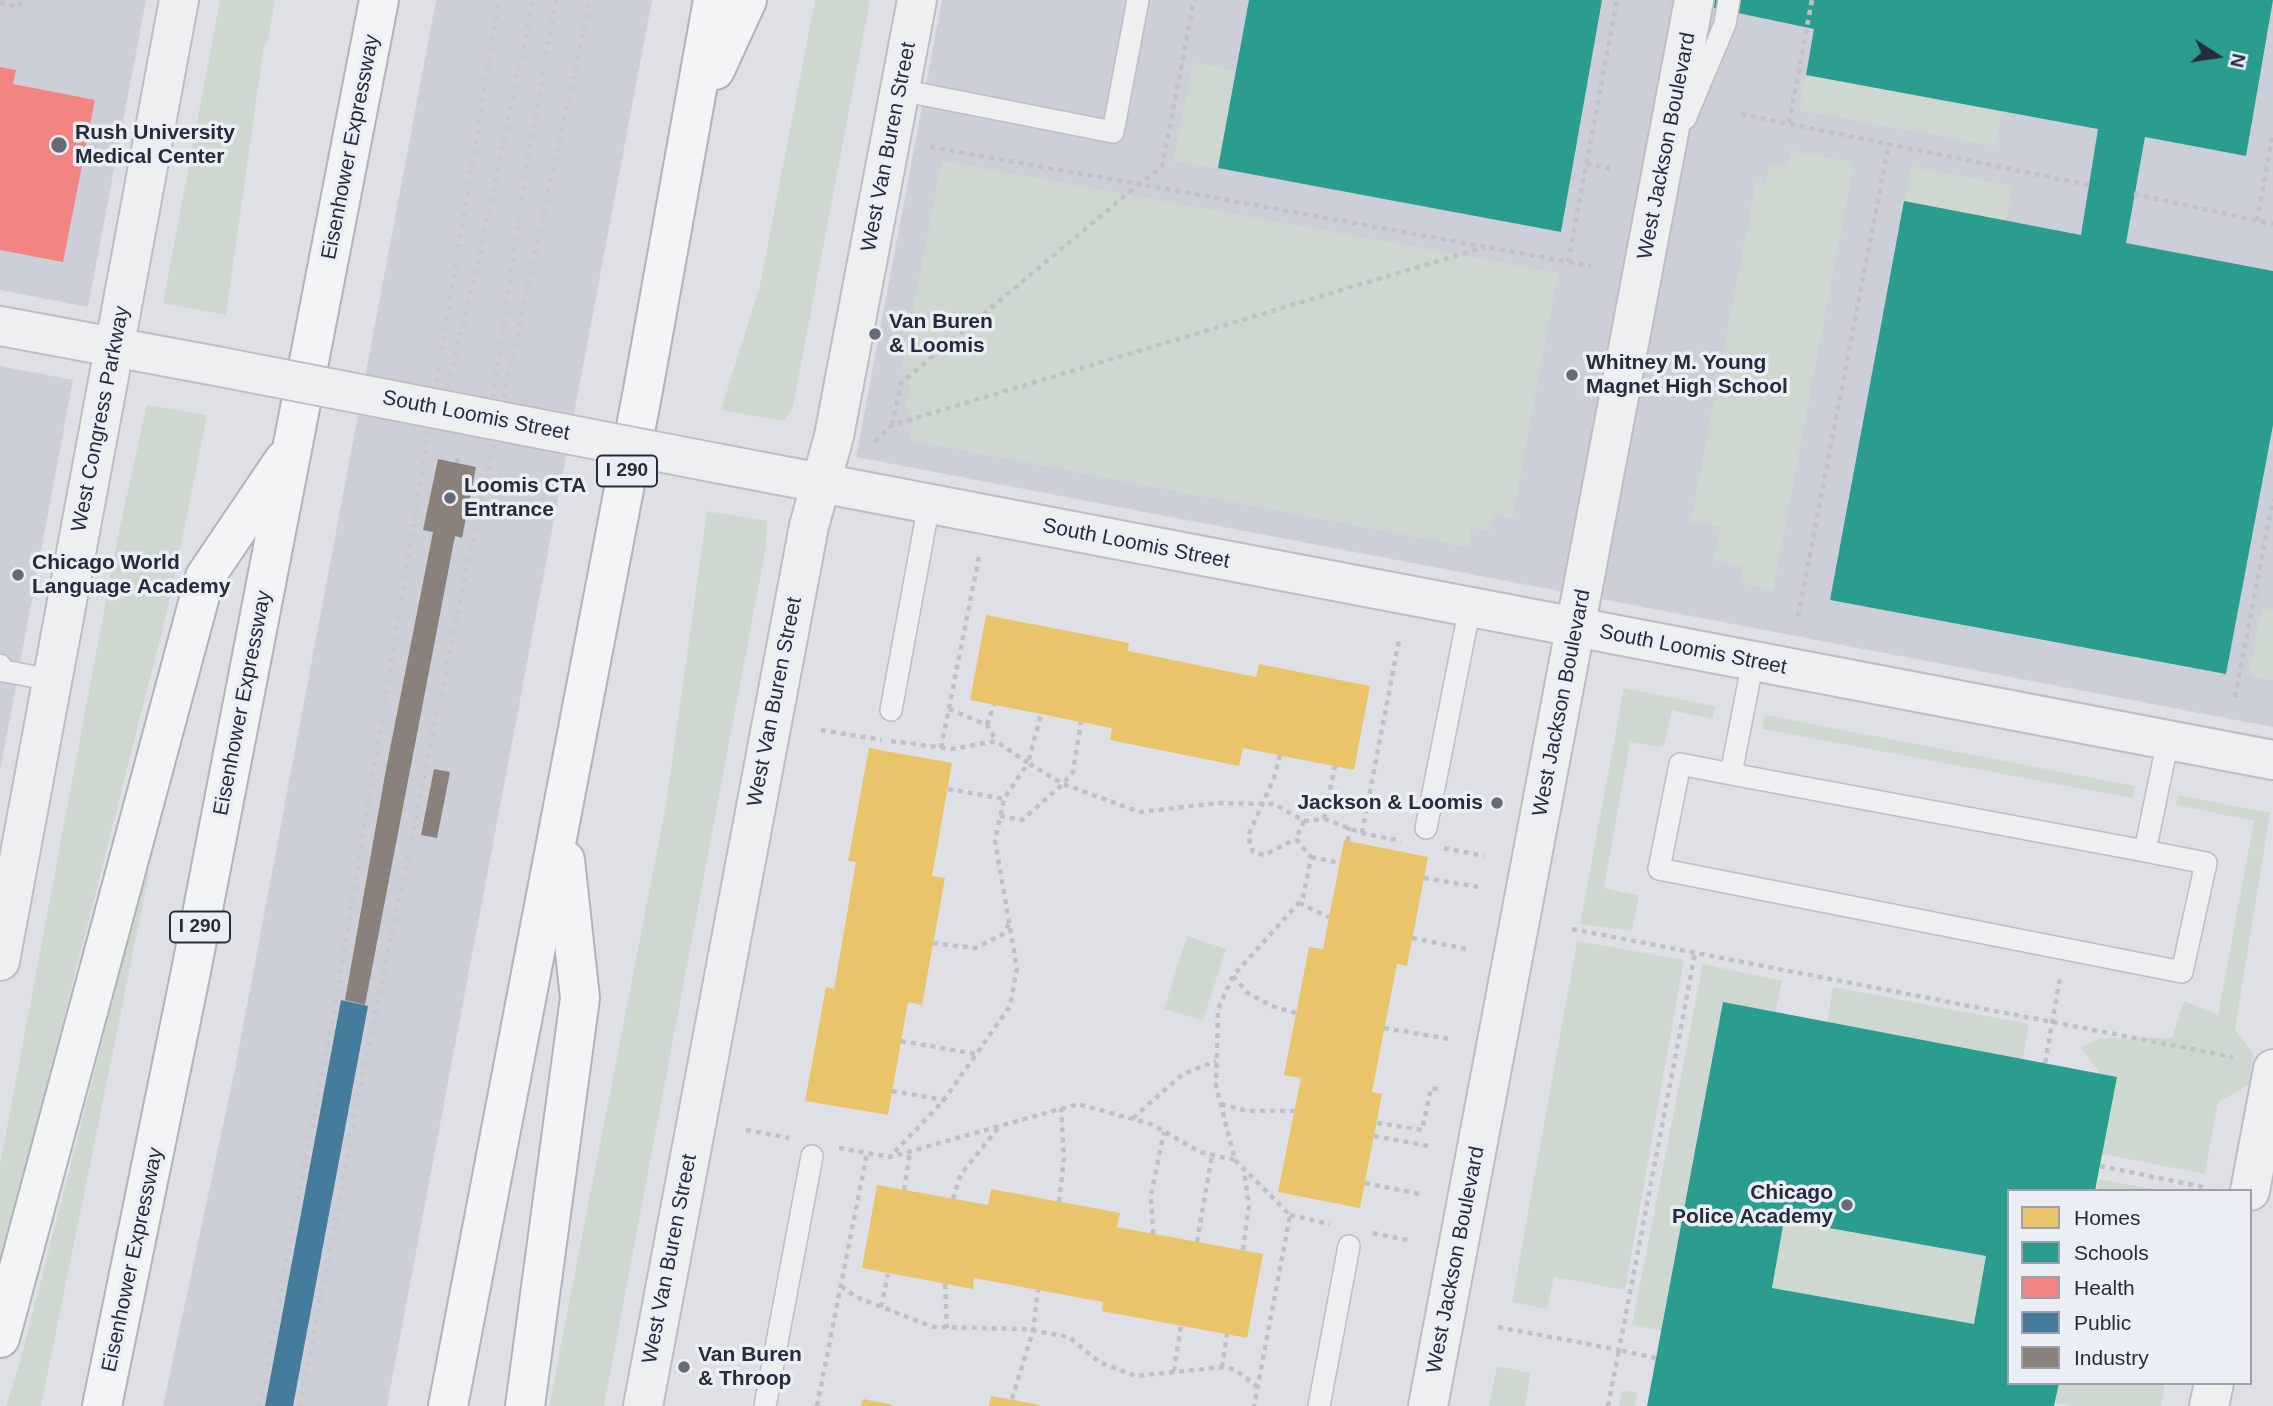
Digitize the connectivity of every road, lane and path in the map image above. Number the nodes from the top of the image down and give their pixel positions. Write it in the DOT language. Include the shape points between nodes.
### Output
graph roads {
  1 [pos="21,0"];
  2 [pos="179,0"];
  3 [pos="379,0"];
  4 [pos="713,0"];
  5 [pos="747,0"];
  6 [pos="917,0"];
  7 [pos="1138,0"];
  8 [pos="1194,0"];
  9 [pos="1617,0"];
  10 [pos="1694,0"];
  11 [pos="1729,0"];
  12 [pos="1812,0"];
  13 [pos="0,3"];
  14 [pos="900,90"];
  15 [pos="1741,114"];
  16 [pos="690,122"];
  17 [pos="1789,123"];
  18 [pos="2273,133"];
  19 [pos="1889,143"];
  20 [pos="930,147"];
  21 [pos="1586,164"];
  22 [pos="1610,168"];
  23 [pos="1661,176"];
  24 [pos="1139,184"];
  25 [pos="2089,185"];
  26 [pos="2134,194"];
  27 [pos="2257,220"];
  28 [pos="2273,224"];
  29 [pos="1485,247"];
  30 [pos="1568,262"];
  31 [pos="1591,266"];
  32 [pos="0,326"];
  33 [pos="114,347"];
  34 [pos="892,425"];
  35 [pos="875,442"];
  36 [pos="292,446"];
  37 [pos="458,456"];
  38 [pos="457,463"];
  39 [pos="820,484"];
  40 [pos="2273,499"];
  41 [pos="929,504"];
  42 [pos="979,557"];
  43 [pos="1470,607"];
  44 [pos="1798,616"];
  45 [pos="1577,628"];
  46 [pos="1399,640"];
  47 [pos="1753,661"];
  48 [pos="0,665"];
  49 [pos="52,680"];
  50 [pos="2235,697"];
  51 [pos="994,705"];
  52 [pos="949,709"];
  53 [pos="891,710"];
  54 [pos="1041,714"];
  55 [pos="1081,722"];
  56 [pos="988,724"];
  57 [pos="821,730"];
  58 [pos="2168,740"];
  59 [pos="996,741"];
  60 [pos="941,748"];
  61 [pos="1280,755"];
  62 [pos="2273,760"];
  63 [pos="1028,763"];
  64 [pos="1335,766"];
  65 [pos="1731,774"];
  66 [pos="1063,784"];
  67 [pos="948,789"];
  68 [pos="1004,799"];
  69 [pos="1262,803"];
  70 [pos="1000,816"];
  71 [pos="1324,819"];
  72 [pos="561,820"];
  73 [pos="1304,821"];
  74 [pos="1349,827"];
  75 [pos="1426,828"];
  76 [pos="1362,833"];
  77 [pos="1296,839"];
  78 [pos="1348,841"];
  79 [pos="1402,841"];
  80 [pos="1443,848"];
  81 [pos="2145,851"];
  82 [pos="1483,856"];
  83 [pos="1311,857"];
  84 [pos="1339,863"];
  85 [pos="1424,878"];
  86 [pos="1478,887"];
  87 [pos="1299,903"];
  88 [pos="1329,917"];
  89 [pos="1009,923"];
  90 [pos="1572,929"];
  91 [pos="1412,938"];
  92 [pos="933,943"];
  93 [pos="1466,949"];
  94 [pos="2065,949"];
  95 [pos="1695,953"];
  96 [pos="0,961"];
  97 [pos="1233,976"];
  98 [pos="1296,1013"];
  99 [pos="2053,1022"];
  100 [pos="1384,1028"];
  101 [pos="1449,1040"];
  102 [pos="901,1041"];
  103 [pos="976,1054"];
  104 [pos="2233,1057"];
  105 [pos="1216,1061"];
  106 [pos="2045,1063"];
  107 [pos="2273,1069"];
  108 [pos="1440,1090"];
  109 [pos="892,1091"];
  110 [pos="944,1100"];
  111 [pos="1220,1103"];
  112 [pos="1062,1108"];
  113 [pos="1294,1111"];
  114 [pos="1133,1119"];
  115 [pos="1377,1123"];
  116 [pos="1000,1126"];
  117 [pos="1164,1132"];
  118 [pos="1374,1136"];
  119 [pos="1429,1146"];
  120 [pos="910,1152"];
  121 [pos="867,1153"];
  122 [pos="1212,1155"];
  123 [pos="812,1156"];
  124 [pos="1235,1160"];
  125 [pos="2100,1166"];
  126 [pos="1244,1170"];
  127 [pos="1366,1182"];
  128 [pos="2208,1188"];
  129 [pos="2250,1189"];
  130 [pos="904,1190"];
  131 [pos="1420,1194"];
  132 [pos="953,1199"];
  133 [pos="1059,1202"];
  134 [pos="1153,1234"];
  135 [pos="1197,1241"];
  136 [pos="1349,1246"];
  137 [pos="1243,1250"];
  138 [pos="888,1274"];
  139 [pos="945,1284"];
  140 [pos="841,1286"];
  141 [pos="1038,1290"];
  142 [pos="881,1307"];
  143 [pos="1181,1326"];
  144 [pos="1498,1327"];
  145 [pos="947,1328"];
  146 [pos="1033,1331"];
  147 [pos="1227,1334"];
  148 [pos="0,1338"];
  149 [pos="1619,1350"];
  150 [pos="1656,1358"];
  151 [pos="1222,1367"];
  152 [pos="1174,1371"];
  153 [pos="2214,1385"];
  154 [pos="1258,1388"];
  155 [pos="1012,1399"];
  156 [pos="103,1406"];
  157 [pos="448,1406"];
  158 [pos="525,1406"];
  159 [pos="643,1406"];
  160 [pos="765,1406"];
  161 [pos="817,1406"];
  162 [pos="1254,1406"];
  163 [pos="1319,1406"];
  164 [pos="1429,1406"];
  165 [pos="1608,1406"];
  166 [pos="2209,1406"];
  1 -- 13 [label="path" via="19,7"];
  2 -- 33 [label="street, West Congress Parkway"];
  3 -- 36 [label="highway, Eisenhower Expressway / I 290"];
  4 -- 16 [label="highway, I 290"];
  5 -- 16 [label="highway"];
  6 -- 14 [label="street, West Van Buren Street"];
  7 -- 14 [label="lane" via="1113,132"];
  8 -- 24 [label="path" via="1163,167"];
  9 -- 21 [label="path"];
  10 -- 23 [label="street, West Jackson Boulevard"];
  11 -- 23 [label="lane" via="1725,24"];
  12 -- 17 [label="path"];
  14 -- 39 [label="street, West Van Buren Street" via="834,436"];
  15 -- 17 [label="path"];
  16 -- 72 [label="highway, I 290"];
  17 -- 19 [label="path"];
  18 -- 27 [label="path"];
  19 -- 25 [label="path"];
  19 -- 44 [label="path"];
  20 -- 24 [label="path"];
  21 -- 22 [label="path"];
  21 -- 30 [label="path"];
  23 -- 45 [label="street, West Jackson Boulevard"];
  24 -- 29 [label="path"];
  24 -- 34 [label="path" via="901,383"];
  26 -- 27 [label="path"];
  27 -- 28 [label="path"];
  29 -- 30 [label="path"];
  29 -- 34 [label="path"];
  30 -- 31 [label="path"];
  32 -- 33 [label="street, South Loomis Street"];
  33 -- 39 [label="street, South Loomis Street, bridge"];
  33 -- 49 [label="street, West Congress Parkway"];
  34 -- 35 [label="path"];
  36 -- 148 [label="highway" via="205,577"];
  36 -- 156 [label="highway, Eisenhower Expressway / I 290"];
  37 -- 38 [label="path"];
  39 -- 41 [label="street, South Loomis Street"];
  39 -- 159 [label="street, West Van Buren Street"];
  40 -- 50 [label="path"];
  41 -- 43 [label="street, South Loomis Street"];
  41 -- 53 [label="lane"];
  42 -- 52 [label="path"];
  43 -- 45 [label="street, South Loomis Street"];
  43 -- 75 [label="lane"];
  45 -- 47 [label="street, South Loomis Street"];
  45 -- 164 [label="street, West Jackson Boulevard"];
  46 -- 76 [label="path"];
  47 -- 58 [label="street, South Loomis Street"];
  47 -- 65 [label="lane"];
  48 -- 49 [label="lane" via="4,671"];
  49 -- 96 [label="street, West Congress Parkway"];
  51 -- 56 [label="path"];
  52 -- 56 [label="path"];
  52 -- 60 [label="path"];
  54 -- 63 [label="path"];
  55 -- 66 [label="path" via="1073,772"];
  56 -- 59 [label="path"];
  57 -- 60 [label="path"];
  58 -- 62 [label="street, South Loomis Street"];
  58 -- 81 [label="lane"];
  59 -- 60 [label="path"];
  59 -- 63 [label="path"];
  61 -- 69 [label="path"];
  63 -- 66 [label="path"];
  63 -- 68 [label="path"];
  64 -- 71 [label="path"];
  65 -- 81 [label="lane"];
  65 -- 94 [label="lane" via="1680,764 1659,869"];
  66 -- 69 [label="path" via="1140,812"];
  66 -- 70 [label="path" via="1023,820"];
  67 -- 68 [label="path"];
  68 -- 70 [label="path"];
  69 -- 73 [label="path" via="1274,804"];
  69 -- 77 [label="path" via="1248,836 1253,852 1264,855"];
  70 -- 89 [label="path" via="995,841"];
  71 -- 73 [label="path"];
  71 -- 74 [label="path"];
  72 -- 157 [label="highway, I 290"];
  72 -- 158 [label="highway" via="580,998"];
  73 -- 77 [label="path"];
  74 -- 76 [label="path"];
  74 -- 78 [label="path"];
  76 -- 79 [label="path"];
  77 -- 83 [label="path"];
  80 -- 82 [label="path"];
  81 -- 94 [label="lane" via="2206,863 2182,972"];
  83 -- 84 [label="path"];
  83 -- 87 [label="path"];
  85 -- 86 [label="path"];
  87 -- 88 [label="path"];
  87 -- 97 [label="path"];
  89 -- 92 [label="path" via="1002,935 975,948"];
  89 -- 103 [label="path" via="1017,968 1010,1006"];
  90 -- 95 [label="path"];
  91 -- 93 [label="path"];
  94 -- 99 [label="path"];
  95 -- 99 [label="path"];
  95 -- 149 [label="path"];
  97 -- 98 [label="path" via="1248,993 1270,1006"];
  97 -- 105 [label="path" via="1217,1009"];
  99 -- 104 [label="path"];
  99 -- 106 [label="path"];
  100 -- 101 [label="path"];
  102 -- 103 [label="path"];
  103 -- 110 [label="path"];
  105 -- 111 [label="path"];
  105 -- 114 [label="path" via="1182,1074"];
  107 -- 129 [label="street"];
  108 -- 115 [label="path" via="1431,1088 1422,1130"];
  109 -- 110 [label="path"];
  110 -- 120 [label="path" via="890,1157"];
  111 -- 113 [label="path" via="1247,1111"];
  111 -- 124 [label="path"];
  112 -- 114 [label="path" via="1078,1104"];
  112 -- 116 [label="path"];
  112 -- 133 [label="path" via="1064,1158"];
  114 -- 117 [label="path"];
  116 -- 120 [label="path"];
  116 -- 132 [label="path" via="961,1174"];
  117 -- 122 [label="path"];
  117 -- 134 [label="path" via="1151,1195"];
  118 -- 119 [label="path"];
  120 -- 130 [label="path"];
  121 -- 140 [label="path"];
  122 -- 124 [label="path"];
  122 -- 135 [label="path"];
  123 -- 160 [label="lane"];
  124 -- 126 [label="path"];
  125 -- 128 [label="path"];
  126 -- 137 [label="path" via="1249,1205"];
  126 -- 154 [label="path" via="1290,1215"];
  127 -- 131 [label="path"];
  136 -- 163 [label="lane"];
  138 -- 142 [label="path"];
  139 -- 145 [label="path"];
  140 -- 142 [label="path"];
  140 -- 161 [label="path"];
  141 -- 146 [label="path"];
  142 -- 145 [label="path"];
  143 -- 152 [label="path"];
  144 -- 149 [label="path"];
  145 -- 146 [label="path"];
  146 -- 152 [label="path" via="1069,1337 1099,1362 1136,1376"];
  146 -- 155 [label="path"];
  147 -- 151 [label="path"];
  149 -- 150 [label="path"];
  149 -- 165 [label="path"];
  151 -- 152 [label="path"];
  151 -- 154 [label="path" via="1234,1369"];
  153 -- 166 [label="street"];
  154 -- 162 [label="path"];
}
